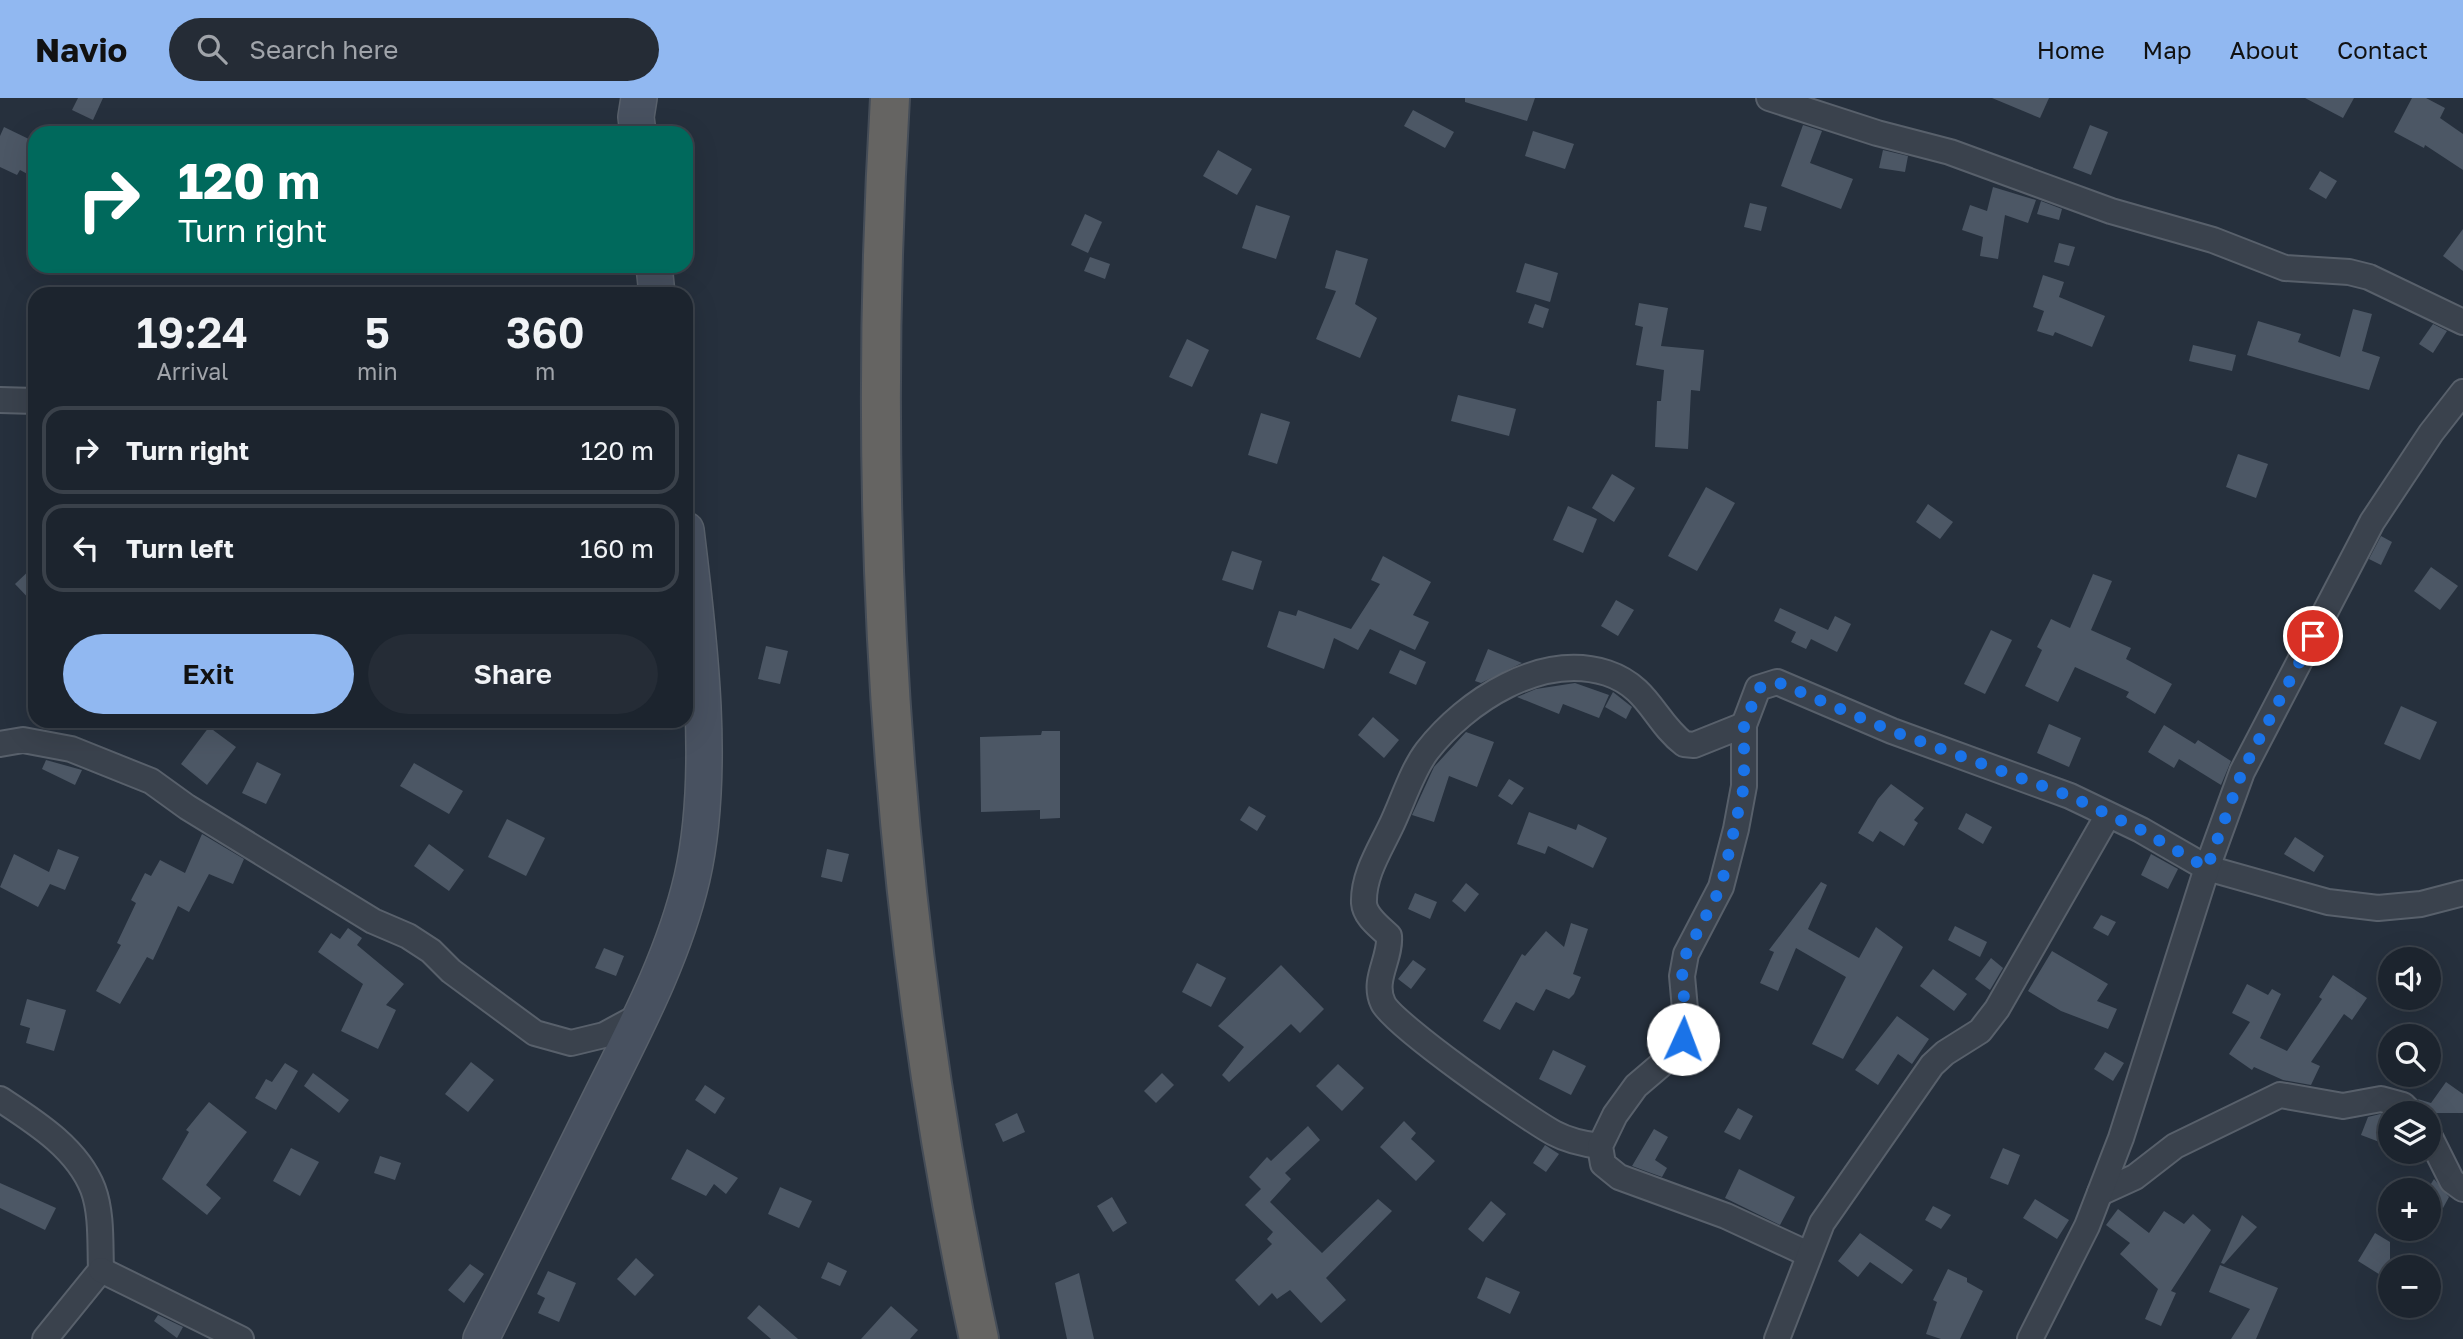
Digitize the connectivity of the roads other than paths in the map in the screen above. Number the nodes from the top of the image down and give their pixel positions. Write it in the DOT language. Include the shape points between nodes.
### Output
graph roads {
  1 [pos="639,98"];
  2 [pos="890,98"];
  3 [pos="1769,98"];
  4 [pos="637,126"];
  5 [pos="2463,322"];
  6 [pos="2463,392"];
  7 [pos="0,400"];
  8 [pos="28,401"];
  9 [pos="693,627"];
  10 [pos="1744,725"];
  11 [pos="0,744"];
  12 [pos="2108,815"];
  13 [pos="2207,868"];
  14 [pos="2463,893"];
  15 [pos="641,1015"];
  16 [pos="0,1099"];
  17 [pos="2385,1101"];
  18 [pos="1600,1146"];
  19 [pos="2441,1159"];
  20 [pos="2463,1189"];
  21 [pos="2100,1193"];
  22 [pos="1808,1254"];
  23 [pos="101,1270"];
  24 [pos="45,1339"];
  25 [pos="241,1339"];
  26 [pos="481,1339"];
  27 [pos="979,1339"];
  28 [pos="1777,1339"];
  29 [pos="2030,1339"];
  1 -- 4 [label="main road"];
  2 -- 27 [label="highway" via="884,208 882,506 894,764 938,1136"];
  3 -- 5 [label="street" via="1950,152 2285,268 2369,277"];
  6 -- 13 [label="street" via="2372,522 2242,772"];
  7 -- 8 [label="street"];
  9 -- 15 [label="main road" via="703,740 701,817 692,877 677,931"];
  10 -- 12 [label="street" via="1759,688 1777,682"];
  10 -- 18 [label="street" via="1744,786 1736,829 1721,887 1686,954 1683,1039 1636,1086"];
  10 -- 18 [label="street" via="1694,746 1684,744 1634,686 1608,674 1583,668 1525,679 1482,698 1426,753 1368,874 1364,905 1370,918 1390,936 1379,992 1384,1006 1473,1078 1551,1131 1575,1143"];
  11 -- 15 [label="street" via="23,740 71,749 151,781 373,921 432,951 451,971 535,1033 572,1044 604,1035"];
  12 -- 13 [label="street"];
  12 -- 22 [label="street" via="1997,1009 1980,1031 1932,1065 1822,1223"];
  13 -- 14 [label="street" via="2328,902 2378,908 2421,904"];
  13 -- 21 [label="street" via="2122,1138"];
  15 -- 26 [label="main road"];
  16 -- 23 [label="street" via="73,1154 93,1189"];
  17 -- 21 [label="street" via="2343,1106 2280,1096 2175,1146 2135,1177"];
  18 -- 22 [label="street" via="1604,1164 1619,1177 1726,1216"];
  19 -- 20 [label="street" via="2452,1181"];
  21 -- 29 [label="street"];
  22 -- 28 [label="street"];
  23 -- 24 [label="street"];
  23 -- 25 [label="street"];
}
